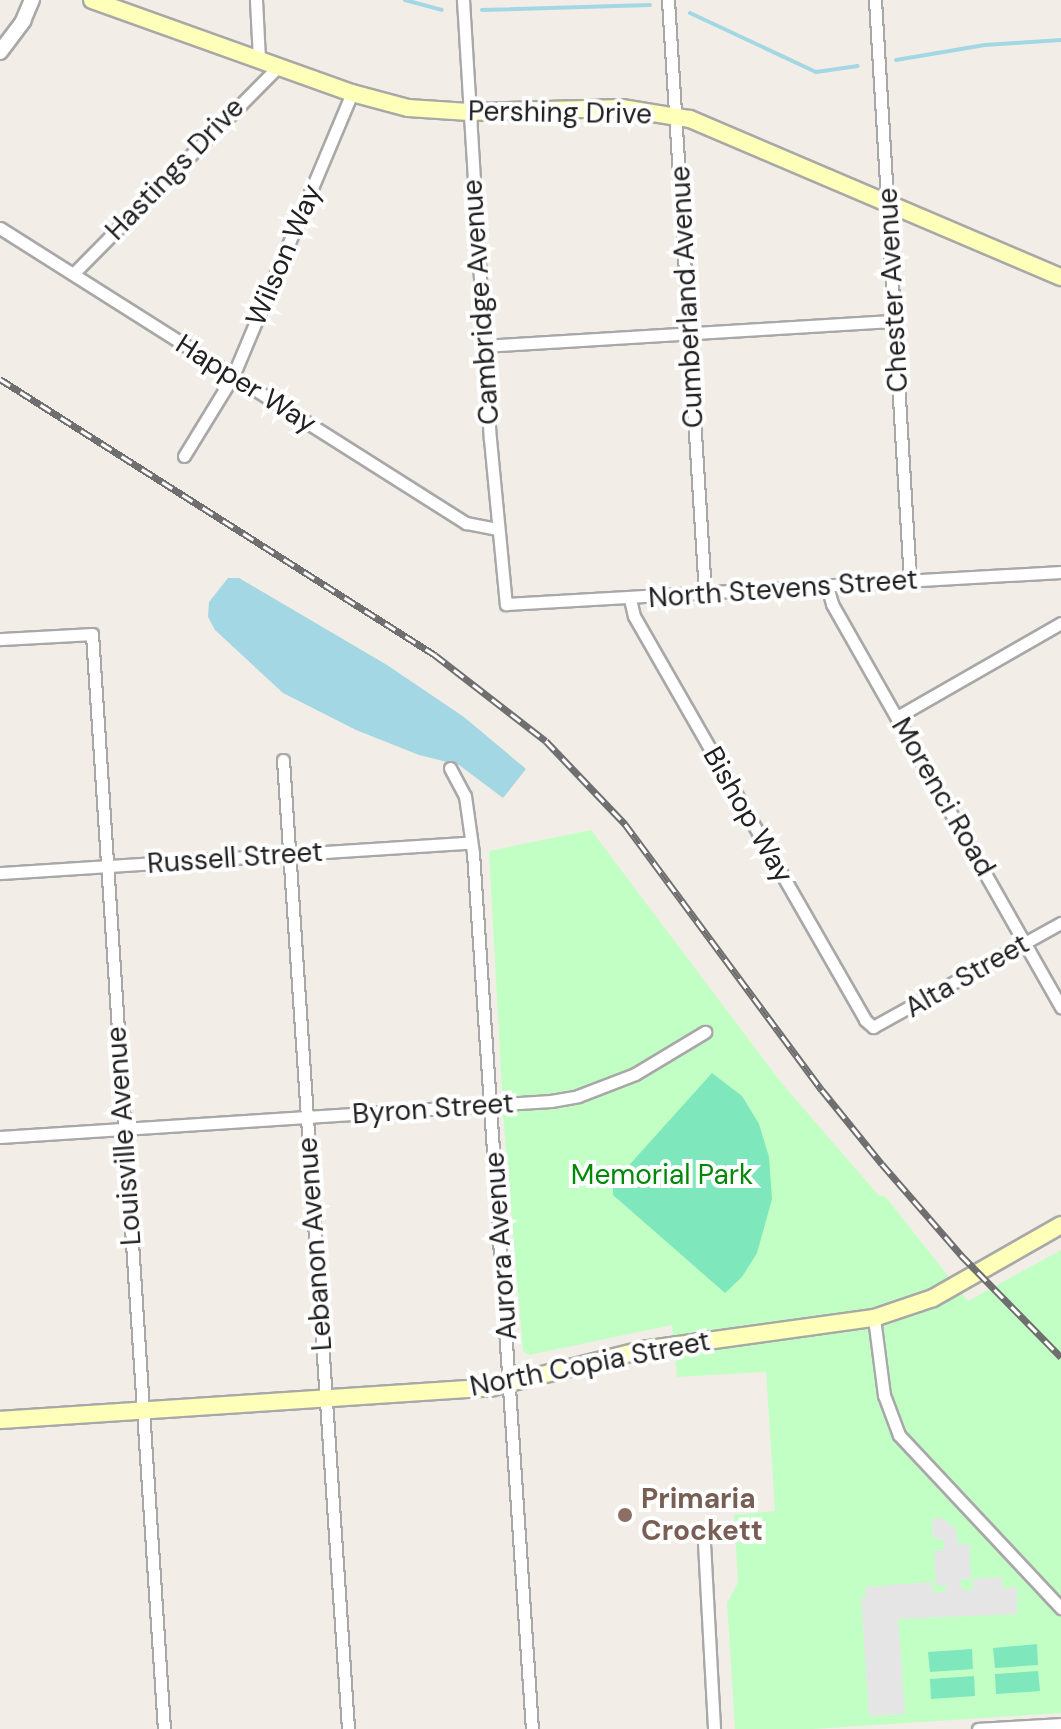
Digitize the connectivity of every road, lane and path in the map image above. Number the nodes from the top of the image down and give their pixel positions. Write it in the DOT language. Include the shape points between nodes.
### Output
graph roads {
  1 [pos="32,0"];
  2 [pos="92,0"];
  3 [pos="256,0"];
  4 [pos="463,0"];
  5 [pos="668,0"];
  6 [pos="875,0"];
  7 [pos="0,52"];
  8 [pos="259,60"];
  9 [pos="278,67"];
  10 [pos="352,93"];
  11 [pos="469,112"];
  12 [pos="675,116"];
  13 [pos="888,204"];
  14 [pos="0,228"];
  15 [pos="73,274"];
  16 [pos="1061,277"];
  17 [pos="894,321"];
  18 [pos="689,333"];
  19 [pos="484,346"];
  20 [pos="233,376"];
  21 [pos="184,456"];
  22 [pos="497,529"];
  23 [pos="1061,572"];
  24 [pos="910,581"];
  25 [pos="827,586"];
  26 [pos="705,593"];
  27 [pos="630,599"];
  28 [pos="506,604"];
  29 [pos="1061,623"];
  30 [pos="0,639"];
  31 [pos="897,717"];
  32 [pos="283,760"];
  33 [pos="450,768"];
  34 [pos="470,843"];
  35 [pos="289,855"];
  36 [pos="106,866"];
  37 [pos="0,873"];
  38 [pos="1061,923"];
  39 [pos="1026,943"];
  40 [pos="1061,1007"];
  41 [pos="873,1027"];
  42 [pos="705,1032"];
  43 [pos="491,1104"];
  44 [pos="306,1117"];
  45 [pos="123,1129"];
  46 [pos="0,1137"];
  47 [pos="1061,1225"];
  48 [pos="874,1318"];
  49 [pos="510,1384"];
  50 [pos="326,1399"];
  51 [pos="142,1411"];
  52 [pos="0,1420"];
  53 [pos="704,1543"];
  54 [pos="1061,1608"];
  55 [pos="1061,1724"];
  56 [pos="164,1729"];
  57 [pos="348,1729"];
  58 [pos="532,1729"];
  59 [pos="714,1729"];
  60 [pos="978,1729"];
  1 -- 7 [label="street"];
  2 -- 8 [label="main road, Pershing Drive"];
  3 -- 8 [label="street"];
  4 -- 11 [label="street, Cambridge Avenue"];
  5 -- 12 [label="street, Cumberland Avenue"];
  6 -- 13 [label="street, Chester Avenue"];
  8 -- 9 [label="main road, Pershing Drive"];
  9 -- 10 [label="main road, Pershing Drive"];
  9 -- 15 [label="street, Hastings Drive"];
  10 -- 11 [label="main road, Pershing Drive" via="408,108"];
  10 -- 20 [label="street, Wilson Way"];
  11 -- 12 [label="main road, Pershing Drive" via="622,108"];
  11 -- 19 [label="street, Cambridge Avenue"];
  12 -- 13 [label="main road, Pershing Drive" via="719,129"];
  12 -- 18 [label="street, Cumberland Avenue"];
  13 -- 16 [label="main road, Pershing Drive"];
  13 -- 17 [label="street, Chester Avenue"];
  14 -- 15 [label="street, Happer Way"];
  15 -- 20 [label="street, Happer Way"];
  17 -- 18 [label="street"];
  17 -- 24 [label="street, Chester Avenue"];
  18 -- 19 [label="street"];
  18 -- 26 [label="street, Cumberland Avenue"];
  19 -- 22 [label="street, Cambridge Avenue"];
  20 -- 21 [label="street, Wilson Way"];
  20 -- 22 [label="street, Happer Way" via="466,523"];
  22 -- 28 [label="street, Cambridge Avenue"];
  23 -- 24 [label="street, North Stevens Street"];
  24 -- 25 [label="street, North Stevens Street"];
  25 -- 26 [label="street, North Stevens Street"];
  25 -- 31 [label="street, Morenci Road" via="832,604"];
  26 -- 27 [label="street, North Stevens Street"];
  27 -- 28 [label="street, North Stevens Street"];
  27 -- 41 [label="street, Bishop Way" via="634,616"];
  29 -- 31 [label="street"];
  30 -- 36 [label="street, Louisville Avenue" via="92,634"];
  31 -- 39 [label="street, Morenci Road"];
  32 -- 35 [label="street, Lebanon Avenue"];
  33 -- 34 [label="street, Aurora Avenue" via="465,796"];
  34 -- 35 [label="street, Russell Street"];
  34 -- 43 [label="street, Aurora Avenue"];
  35 -- 36 [label="street, Russell Street"];
  35 -- 44 [label="street, Lebanon Avenue"];
  36 -- 37 [label="street, Russell Street"];
  36 -- 45 [label="street, Louisville Avenue"];
  38 -- 39 [label="street, Alta Street"];
  39 -- 40 [label="street, Morenci Road"];
  39 -- 41 [label="street, Alta Street"];
  42 -- 43 [label="street, Byron Street" via="599,1089 551,1101"];
  43 -- 44 [label="street, Byron Street"];
  43 -- 49 [label="street, Aurora Avenue"];
  44 -- 45 [label="street, Byron Street"];
  44 -- 50 [label="street, Lebanon Avenue"];
  45 -- 46 [label="street, Byron Street"];
  45 -- 51 [label="street, Louisville Avenue"];
  47 -- 48 [label="main road, North Copia Street" via="926,1302"];
  48 -- 49 [label="main road, North Copia Street" via="642,1350"];
  48 -- 54 [label="street" via="891,1421 916,1457"];
  49 -- 50 [label="main road, North Copia Street"];
  49 -- 58 [label="street, Aurora Avenue"];
  50 -- 51 [label="main road, North Copia Street"];
  50 -- 57 [label="street, Lebanon Avenue"];
  51 -- 52 [label="main road, North Copia Street"];
  51 -- 56 [label="street, Louisville Avenue"];
  53 -- 59 [label="street"];
  55 -- 60 [label="street"];
}
